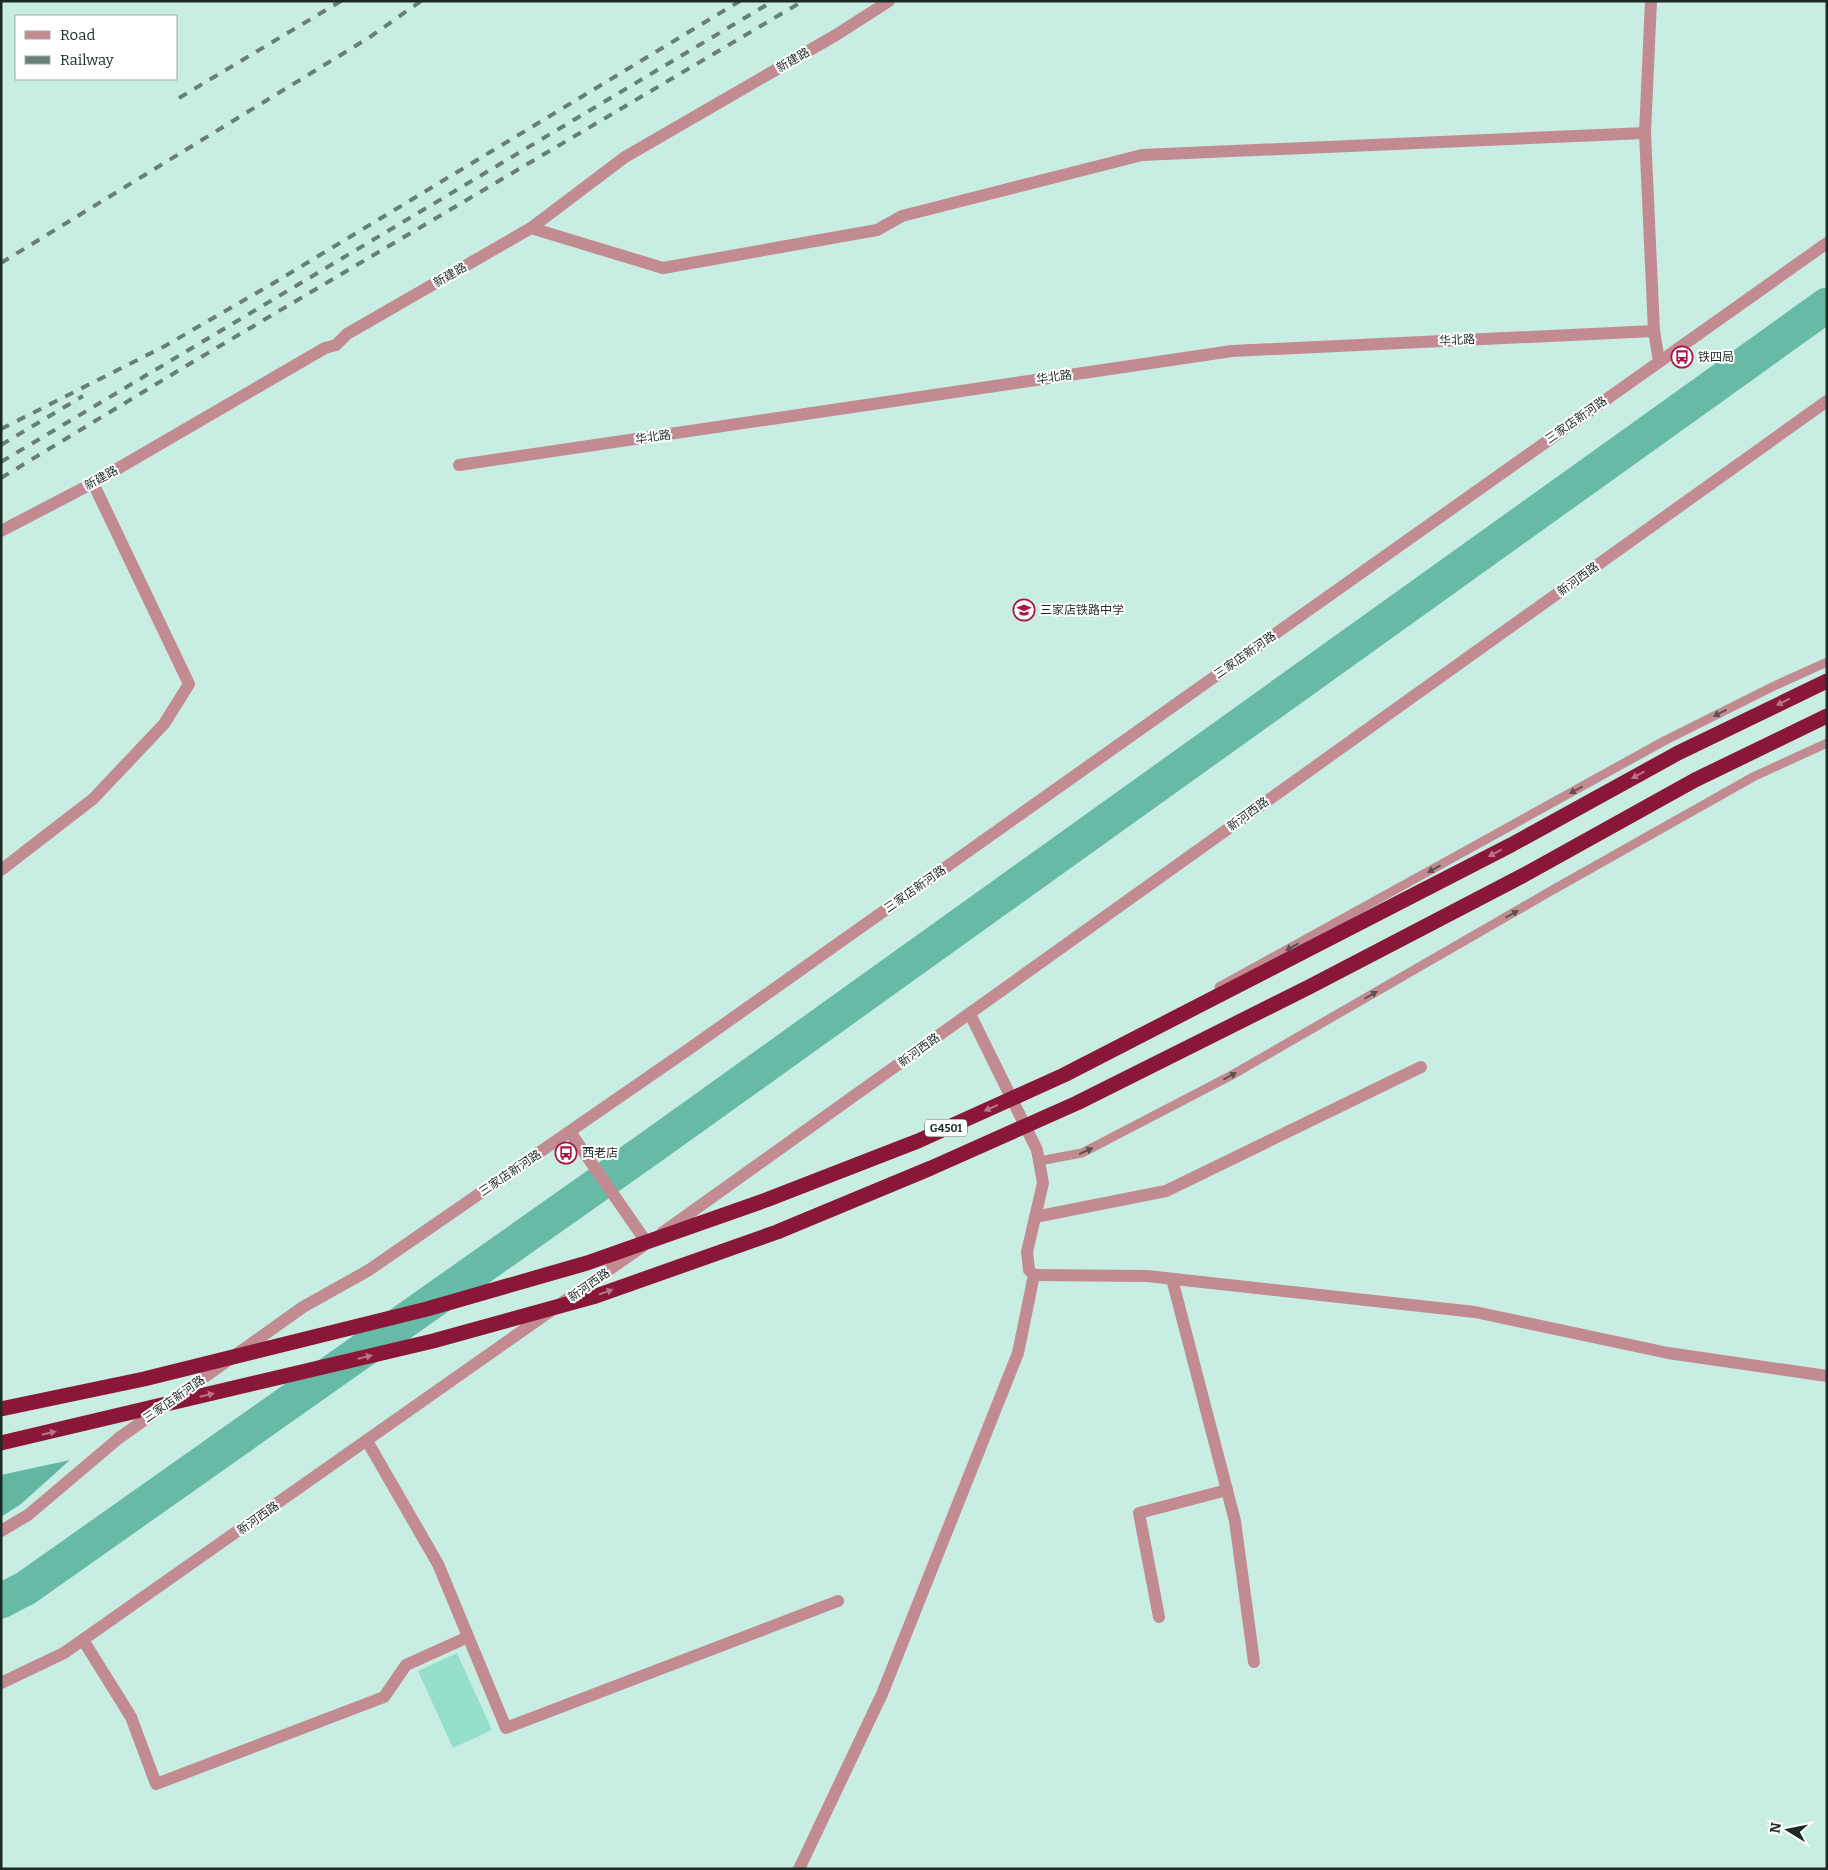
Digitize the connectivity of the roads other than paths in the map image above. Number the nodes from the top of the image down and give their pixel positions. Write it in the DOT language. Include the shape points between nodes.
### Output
graph roads {
  1 [pos="889,1"];
  2 [pos="1651,1"];
  3 [pos="1645,133"];
  4 [pos="531,228"];
  5 [pos="1827,243"];
  6 [pos="1654,331"];
  7 [pos="1659,361"];
  8 [pos="1825,406"];
  9 [pos="459,466"];
  10 [pos="93,483"];
  11 [pos="1,531"];
  12 [pos="1827,662"];
  13 [pos="1827,681"];
  14 [pos="1827,716"];
  15 [pos="1827,743"];
  16 [pos="1,870"];
  17 [pos="970,1014"];
  18 [pos="1421,1067"];
  19 [pos="1009,1093"];
  20 [pos="570,1132"];
  21 [pos="1039,1161"];
  22 [pos="1035,1217"];
  23 [pos="647,1244"];
  24 [pos="1034,1275"];
  25 [pos="1172,1279"];
  26 [pos="1827,1376"];
  27 [pos="1,1409"];
  28 [pos="367,1441"];
  29 [pos="1,1443"];
  30 [pos="1227,1490"];
  31 [pos="1,1531"];
  32 [pos="838,1601"];
  33 [pos="1159,1617"];
  34 [pos="468,1636"];
  35 [pos="83,1640"];
  36 [pos="1254,1662"];
  37 [pos="1,1683"];
  38 [pos="799,1869"];
  1 -- 4 [label="street, 新建路" via="625,157"];
  2 -- 3 [label="street"];
  3 -- 4 [label="street" via="1142,155 902,216 877,230 663,268"];
  3 -- 6 [label="street"];
  4 -- 10 [label="street, 新建路"];
  5 -- 7 [label="street, 三家店新河路"];
  6 -- 7 [label="street"];
  6 -- 9 [label="street, 华北路" via="1232,351"];
  7 -- 20 [label="street, 三家店新河路"];
  8 -- 17 [label="street, 新河西路"];
  10 -- 11 [label="street, 新建路"];
  10 -- 16 [label="street" via="190,684 164,724 93,799"];
  12 -- 19 [label="lane, one-way" via="1664,741 1159,1020"];
  13 -- 27 [label="highway, G4501, one-way, bridge" via="1678,753 1511,845 1064,1075 918,1141 766,1200 578,1266 418,1311 144,1379"];
  29 -- 14 [label="highway, G4501, one-way, bridge" via="433,1341 596,1296 777,1232 1077,1103 1524,875 1694,780"];
  21 -- 15 [label="lane, one-way" via="1082,1154 1232,1075 1753,777"];
  17 -- 19 [label="street"];
  17 -- 23 [label="street, 新河西路"];
  18 -- 22 [label="street" via="1166,1191"];
  19 -- 21 [label="street" via="1037,1150"];
  20 -- 23 [label="street"];
  20 -- 31 [label="street, 三家店新河路" via="369,1270 303,1307 119,1438 28,1515"];
  21 -- 22 [label="street" via="1043,1183"];
  22 -- 24 [label="street" via="1027,1252 1029,1270"];
  23 -- 28 [label="street, 新河西路"];
  24 -- 25 [label="street"];
  24 -- 38 [label="street" via="1018,1353 882,1694"];
  25 -- 26 [label="street" via="1475,1312 1668,1353"];
  25 -- 30 [label="street"];
  28 -- 34 [label="street" via="438,1564"];
  28 -- 35 [label="street, 新河西路"];
  30 -- 33 [label="street" via="1139,1513"];
  30 -- 36 [label="street" via="1235,1521"];
  32 -- 34 [label="street" via="506,1728"];
  34 -- 35 [label="street" via="406,1665 384,1697 156,1784 131,1717"];
  35 -- 37 [label="street, 新河西路" via="64,1653"];
}
